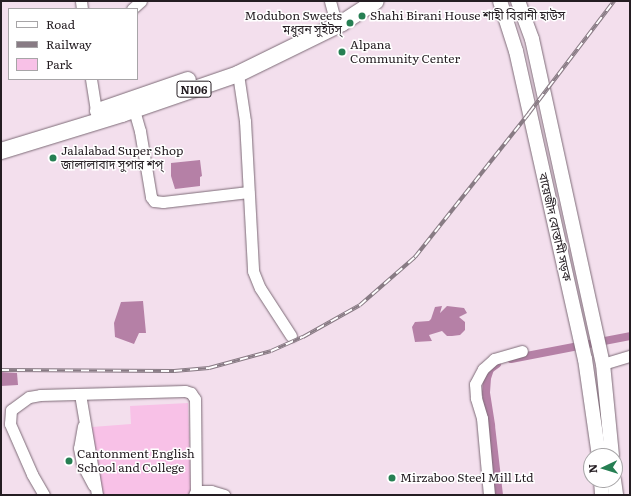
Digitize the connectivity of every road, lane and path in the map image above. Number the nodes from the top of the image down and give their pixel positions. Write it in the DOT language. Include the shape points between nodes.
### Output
graph roads {
  1 [pos="141,1"];
  2 [pos="359,1"];
  3 [pos="376,1"];
  4 [pos="500,1"];
  5 [pos="518,1"];
  6 [pos="133,8"];
  7 [pos="332,8"];
  8 [pos="238,74"];
  9 [pos="91,80"];
  10 [pos="134,110"];
  11 [pos="96,112"];
  12 [pos="1,141"];
  13 [pos="1,151"];
  14 [pos="248,192"];
  15 [pos="291,336"];
  16 [pos="522,351"];
  17 [pos="630,356"];
  18 [pos="602,360"];
  19 [pos="80,394"];
  20 [pos="598,448"];
  21 [pos="611,448"];
  22 [pos="96,492"];
  23 [pos="195,493"];
  24 [pos="44,495"];
  25 [pos="224,495"];
  26 [pos="489,495"];
  1 -- 6 [label="street"];
  2 -- 7 [label="highway, N106"];
  3 -- 8 [label="highway, N106" via="342,23"];
  4 -- 20 [label="main road, বায়েজীদ বোস্তামী সড়ক" via="516,51 585,359"];
  5 -- 18 [label="main road, বায়েজীদ বোস্তামী সড়ক" via="532,39"];
  7 -- 11 [label="highway, N106" via="276,46 221,69"];
  8 -- 10 [label="highway, N106"];
  8 -- 14 [label="street" via="245,121"];
  9 -- 11 [label="street"];
  10 -- 13 [label="highway, N106"];
  10 -- 14 [label="street" via="151,197 154,200 163,202"];
  11 -- 12 [label="highway, N106"];
  14 -- 15 [label="street" via="253,271 260,288"];
  16 -- 26 [label="street" via="494,358 483,369 475,384 482,418"];
  17 -- 18 [label="street"];
  18 -- 21 [label="main road, বায়েজীদ বোস্তামী সড়ক"];
  19 -- 22 [label="street"];
  19 -- 23 [label="street" via="185,391 191,393 195,399"];
  19 -- 24 [label="street" via="29,397 11,410 10,424"];
  23 -- 25 [label="street" via="211,491"];
}
